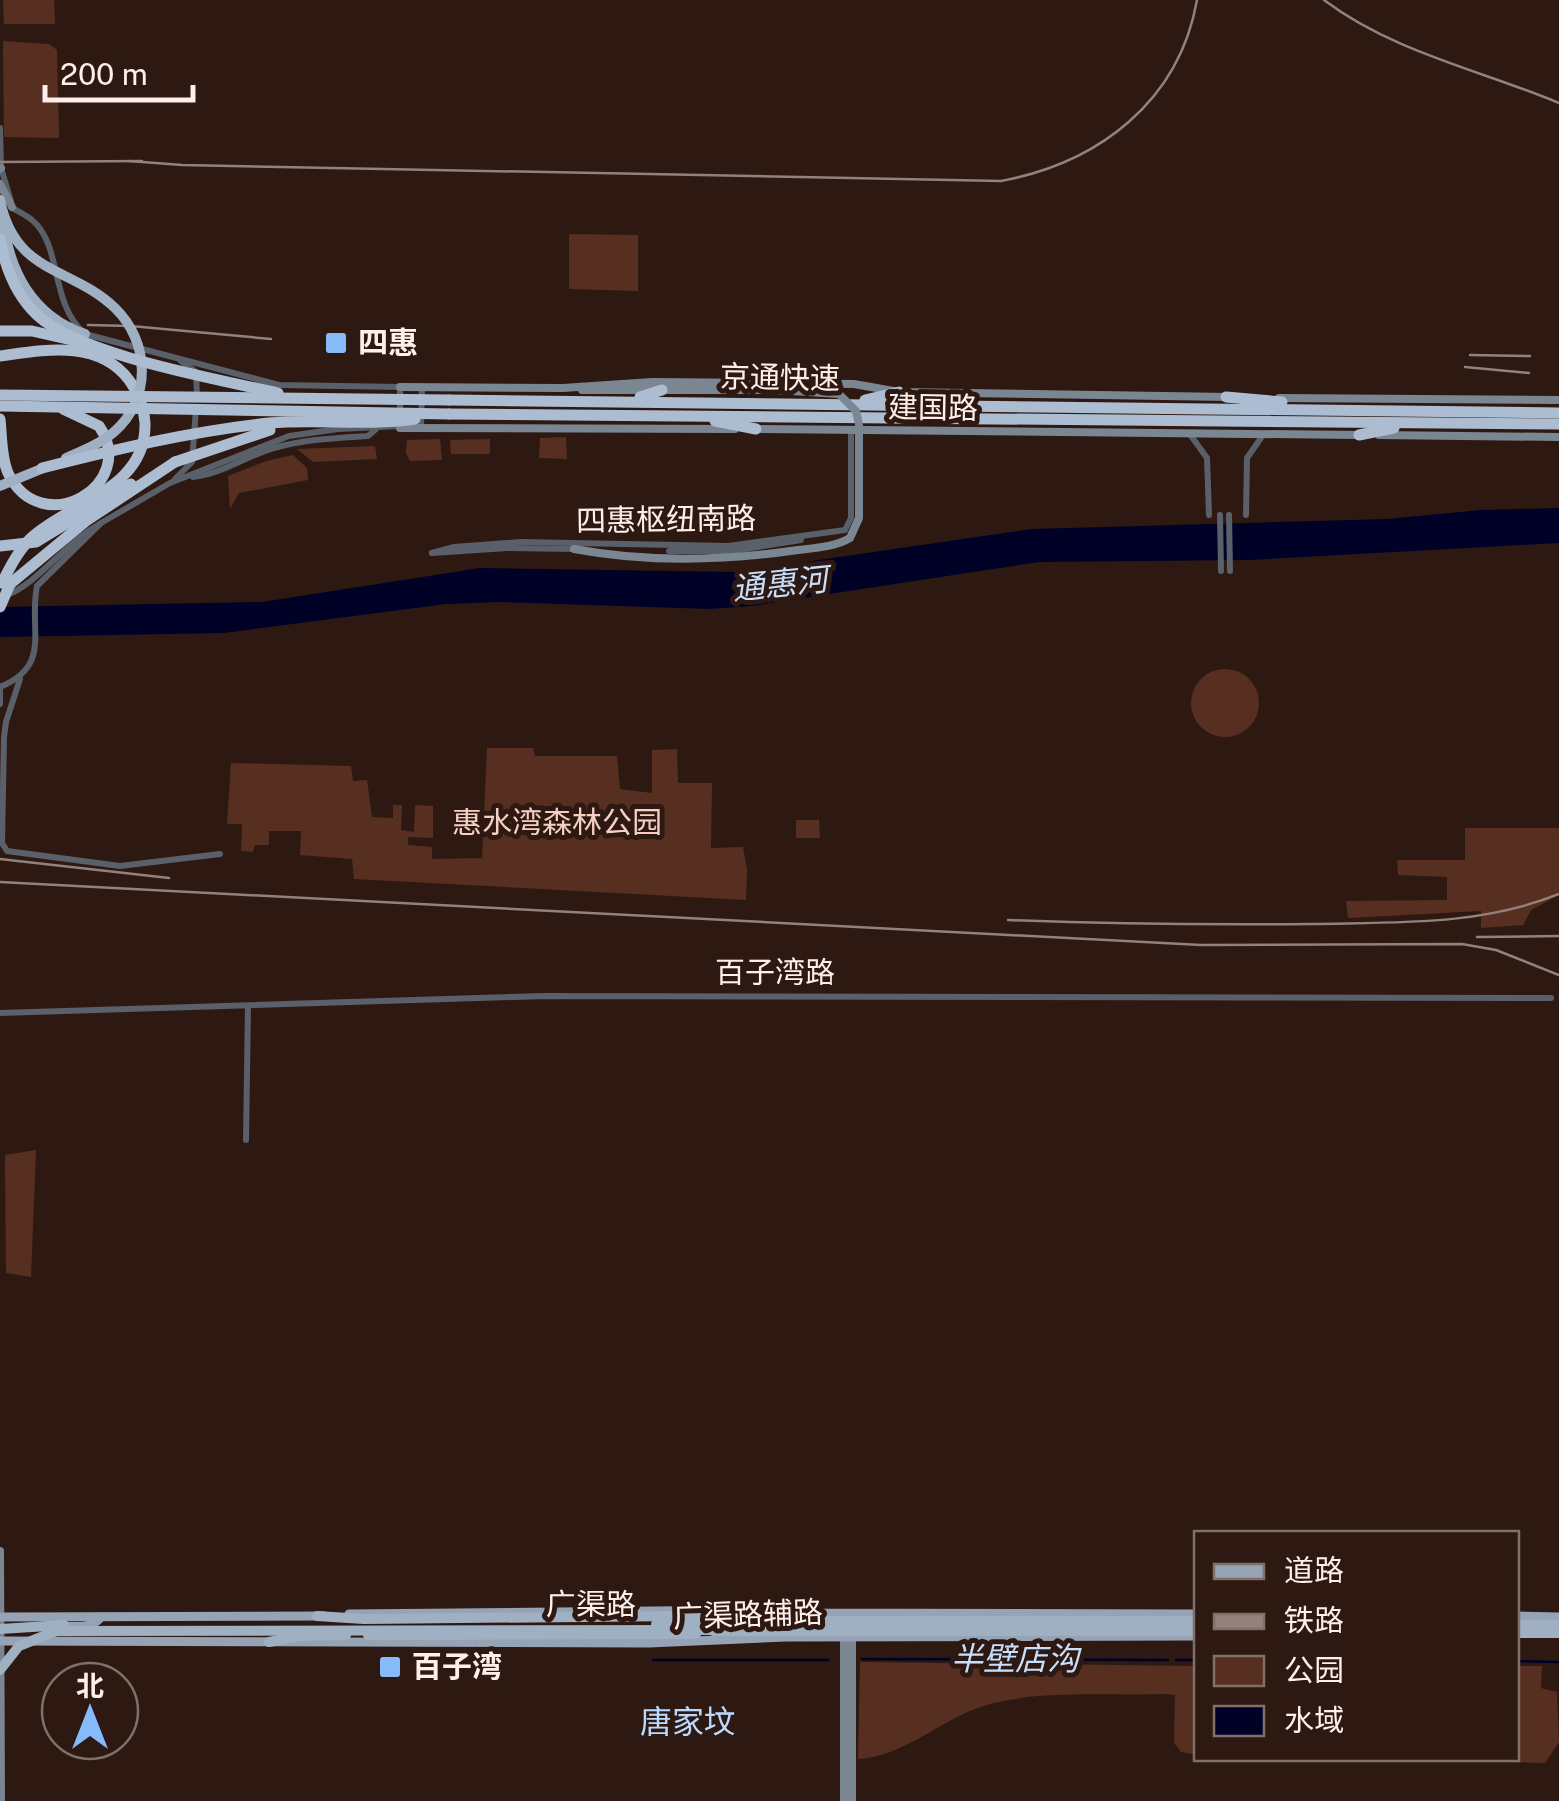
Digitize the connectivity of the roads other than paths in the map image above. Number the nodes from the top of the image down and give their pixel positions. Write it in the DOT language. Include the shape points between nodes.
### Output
graph roads {
  1 [pos="0,128"];
  2 [pos="0,168"];
  3 [pos="0,184"];
  4 [pos="3,206"];
  5 [pos="0,239"];
  6 [pos="0,331"];
  7 [pos="87,339"];
  8 [pos="168,355"];
  9 [pos="0,356"];
  10 [pos="390,387"];
  11 [pos="400,387"];
  12 [pos="422,388"];
  13 [pos="563,388"];
  14 [pos="662,390"];
  15 [pos="900,392"];
  16 [pos="301,393"];
  17 [pos="0,394"];
  18 [pos="1226,398"];
  19 [pos="631,400"];
  20 [pos="1559,400"];
  21 [pos="843,404"];
  22 [pos="0,406"];
  23 [pos="59,407"];
  24 [pos="1366,410"];
  25 [pos="1559,413"];
  26 [pos="449,414"];
  27 [pos="681,414"];
  28 [pos="0,419"];
  29 [pos="1418,423"];
  30 [pos="1559,424"];
  31 [pos="309,427"];
  32 [pos="377,428"];
  33 [pos="389,428"];
  34 [pos="400,428"];
  35 [pos="420,428"];
  36 [pos="756,429"];
  37 [pos="850,430"];
  38 [pos="1188,432"];
  39 [pos="1263,435"];
  40 [pos="1358,435"];
  41 [pos="1559,437"];
  42 [pos="175,462"];
  43 [pos="42,468"];
  44 [pos="186,478"];
  45 [pos="170,483"];
  46 [pos="0,486"];
  47 [pos="88,498"];
  48 [pos="1246,514"];
  49 [pos="1209,515"];
  50 [pos="1220,515"];
  51 [pos="1229,515"];
  52 [pos="102,518"];
  53 [pos="845,530"];
  54 [pos="0,546"];
  55 [pos="574,549"];
  56 [pos="1220,571"];
  57 [pos="1230,571"];
  58 [pos="2,594"];
  59 [pos="20,677"];
  60 [pos="0,686"];
  61 [pos="0,704"];
  62 [pos="1,842"];
  63 [pos="220,854"];
  64 [pos="1551,998"];
  65 [pos="248,1005"];
  66 [pos="0,1013"];
  67 [pos="246,1140"];
  68 [pos="0,1551"];
  69 [pos="317,1616"];
  70 [pos="1519,1616"];
  71 [pos="1538,1616"];
  72 [pos="63,1617"];
  73 [pos="101,1617"];
  74 [pos="1194,1618"];
  75 [pos="1194,1618"];
  76 [pos="1559,1618"];
  77 [pos="710,1621"];
  78 [pos="1,1623"];
  79 [pos="1519,1625"];
  80 [pos="38,1626"];
  81 [pos="720,1630"];
  82 [pos="1559,1632"];
  83 [pos="1194,1634"];
  84 [pos="1194,1634"];
  85 [pos="1519,1635"];
  86 [pos="1519,1635"];
  87 [pos="1538,1636"];
  88 [pos="848,1638"];
  89 [pos="1,1640"];
  90 [pos="269,1642"];
  91 [pos="0,1670"];
  92 [pos="0,1801"];
  93 [pos="844,1801"];
  94 [pos="852,1801"];
  1 -- 2 [label="street"];
  2 -- 4 [label="street"];
  3 -- 4 [label="main road"];
  4 -- 7 [label="street, bridge" via="34,221 66,311"];
  4 -- 7 [label="highway, bridge" via="14,266 32,299"];
  4 -- 43 [label="highway, bridge" via="16,239 41,265 116,308 141,355 142,384 123,422 90,447"];
  5 -- 7 [label="highway, bridge" via="9,274 37,315"];
  6 -- 7 [label="highway, bridge"];
  7 -- 8 [label="street"];
  7 -- 16 [label="highway, bridge" via="196,375"];
  8 -- 16 [label="street"];
  8 -- 45 [label="street" via="196,372 198,385 192,462"];
  9 -- 47 [label="highway" via="54,349 92,354 132,384 144,437 138,456 115,484"];
  10 -- 11 [label="street"];
  10 -- 16 [label="street"];
  10 -- 33 [label="street"];
  11 -- 12 [label="main road, 建国路"];
  11 -- 34 [label="street"];
  12 -- 13 [label="main road, 建国路"];
  12 -- 35 [label="street"];
  13 -- 14 [label="main road"];
  13 -- 15 [label="main road, 建国路" via="854,384"];
  14 -- 19 [label="highway"];
  14 -- 55 [label="main road, bridge" via="838,394 856,411 860,440 859,518 850,538 712,560"];
  15 -- 18 [label="main road, 建国路"];
  15 -- 21 [label="highway"];
  16 -- 17 [label="highway, 京通快速, bridge"];
  16 -- 19 [label="highway, 京通快速, bridge"];
  18 -- 20 [label="main road, 建国路"];
  18 -- 24 [label="highway"];
  19 -- 21 [label="highway, 京通快速"];
  21 -- 24 [label="highway, 京通快速"];
  22 -- 23 [label="highway, 京通快速, bridge"];
  23 -- 26 [label="highway, 京通快速, bridge"];
  23 -- 47 [label="highway, bridge" via="104,434 105,474"];
  24 -- 25 [label="highway, 京通快速"];
  26 -- 27 [label="highway, 京通快速"];
  26 -- 31 [label="highway, bridge"];
  27 -- 29 [label="highway, 京通快速"];
  27 -- 36 [label="highway"];
  28 -- 47 [label="highway" via="6,468 24,498 54,505"];
  29 -- 30 [label="highway, 京通快速"];
  29 -- 40 [label="highway"];
  31 -- 32 [label="street, 建国路"];
  31 -- 42 [label="highway, bridge" via="252,434"];
  31 -- 43 [label="highway, bridge" via="270,423 177,436"];
  31 -- 44 [label="street, 建国路"];
  32 -- 33 [label="street, 建国路"];
  32 -- 44 [label="street" via="368,436 300,441"];
  33 -- 34 [label="street, 建国路"];
  34 -- 35 [label="main road, 建国路"];
  35 -- 36 [label="main road, 建国路"];
  36 -- 37 [label="main road, 建国路"];
  37 -- 38 [label="main road, 建国路"];
  37 -- 53 [label="street" via="851,518"];
  38 -- 39 [label="main road, 建国路"];
  38 -- 49 [label="street" via="1207,458"];
  39 -- 40 [label="main road, 建国路"];
  39 -- 48 [label="street" via="1247,458"];
  40 -- 41 [label="main road, 建国路"];
  42 -- 52 [label="highway"];
  42 -- 54 [label="highway, bridge" via="36,542"];
  43 -- 46 [label="highway, bridge"];
  44 -- 45 [label="street"];
  45 -- 52 [label="street"];
  47 -- 58 [label="highway" via="32,538 16,556"];
  50 -- 56 [label="street"];
  51 -- 57 [label="street"];
  52 -- 58 [label="highway" via="86,522"];
  52 -- 58 [label="street" via="21,588"];
  52 -- 59 [label="street" via="37,586 36,644"];
  53 -- 55 [label="street, 四惠枢纽南路" via="732,551"];
  53 -- 55 [label="street, 四惠枢纽南路" via="728,546 521,542 432,553"];
  59 -- 60 [label="street"];
  59 -- 62 [label="street" via="6,722"];
  60 -- 61 [label="street"];
  62 -- 63 [label="street" via="15,854 120,866"];
  64 -- 65 [label="street, 百子湾路" via="564,996"];
  65 -- 66 [label="street, 百子湾路"];
  65 -- 67 [label="street"];
  68 -- 78 [label="main road"];
  69 -- 72 [label="main road, 广渠路"];
  69 -- 74 [label="main road, 广渠路" via="751,1610"];
  69 -- 77 [label="highway, bridge"];
  70 -- 71 [label="main road"];
  71 -- 76 [label="main road"];
  71 -- 87 [label="street"];
  72 -- 78 [label="main road, 广渠路"];
  72 -- 80 [label="main road"];
  73 -- 80 [label="main road" via="87,1626"];
  75 -- 77 [label="highway, 广渠路"];
  77 -- 78 [label="highway, 广渠路, bridge"];
  78 -- 80 [label="main road"];
  78 -- 89 [label="main road"];
  79 -- 82 [label="highway, bridge"];
  81 -- 83 [label="highway, 广渠路"];
  81 -- 90 [label="highway, bridge" via="678,1636 300,1636"];
  81 -- 91 [label="highway, 广渠路, bridge" via="56,1631 20,1646"];
  82 -- 86 [label="highway, bridge"];
  82 -- 87 [label="main road"];
  84 -- 88 [label="main road, 广渠路辅路"];
  85 -- 87 [label="main road"];
  88 -- 90 [label="main road, 广渠路辅路"];
  88 -- 93 [label="main road"];
  88 -- 94 [label="main road"];
  89 -- 90 [label="main road, 广渠路辅路"];
  89 -- 92 [label="main road"];
}
